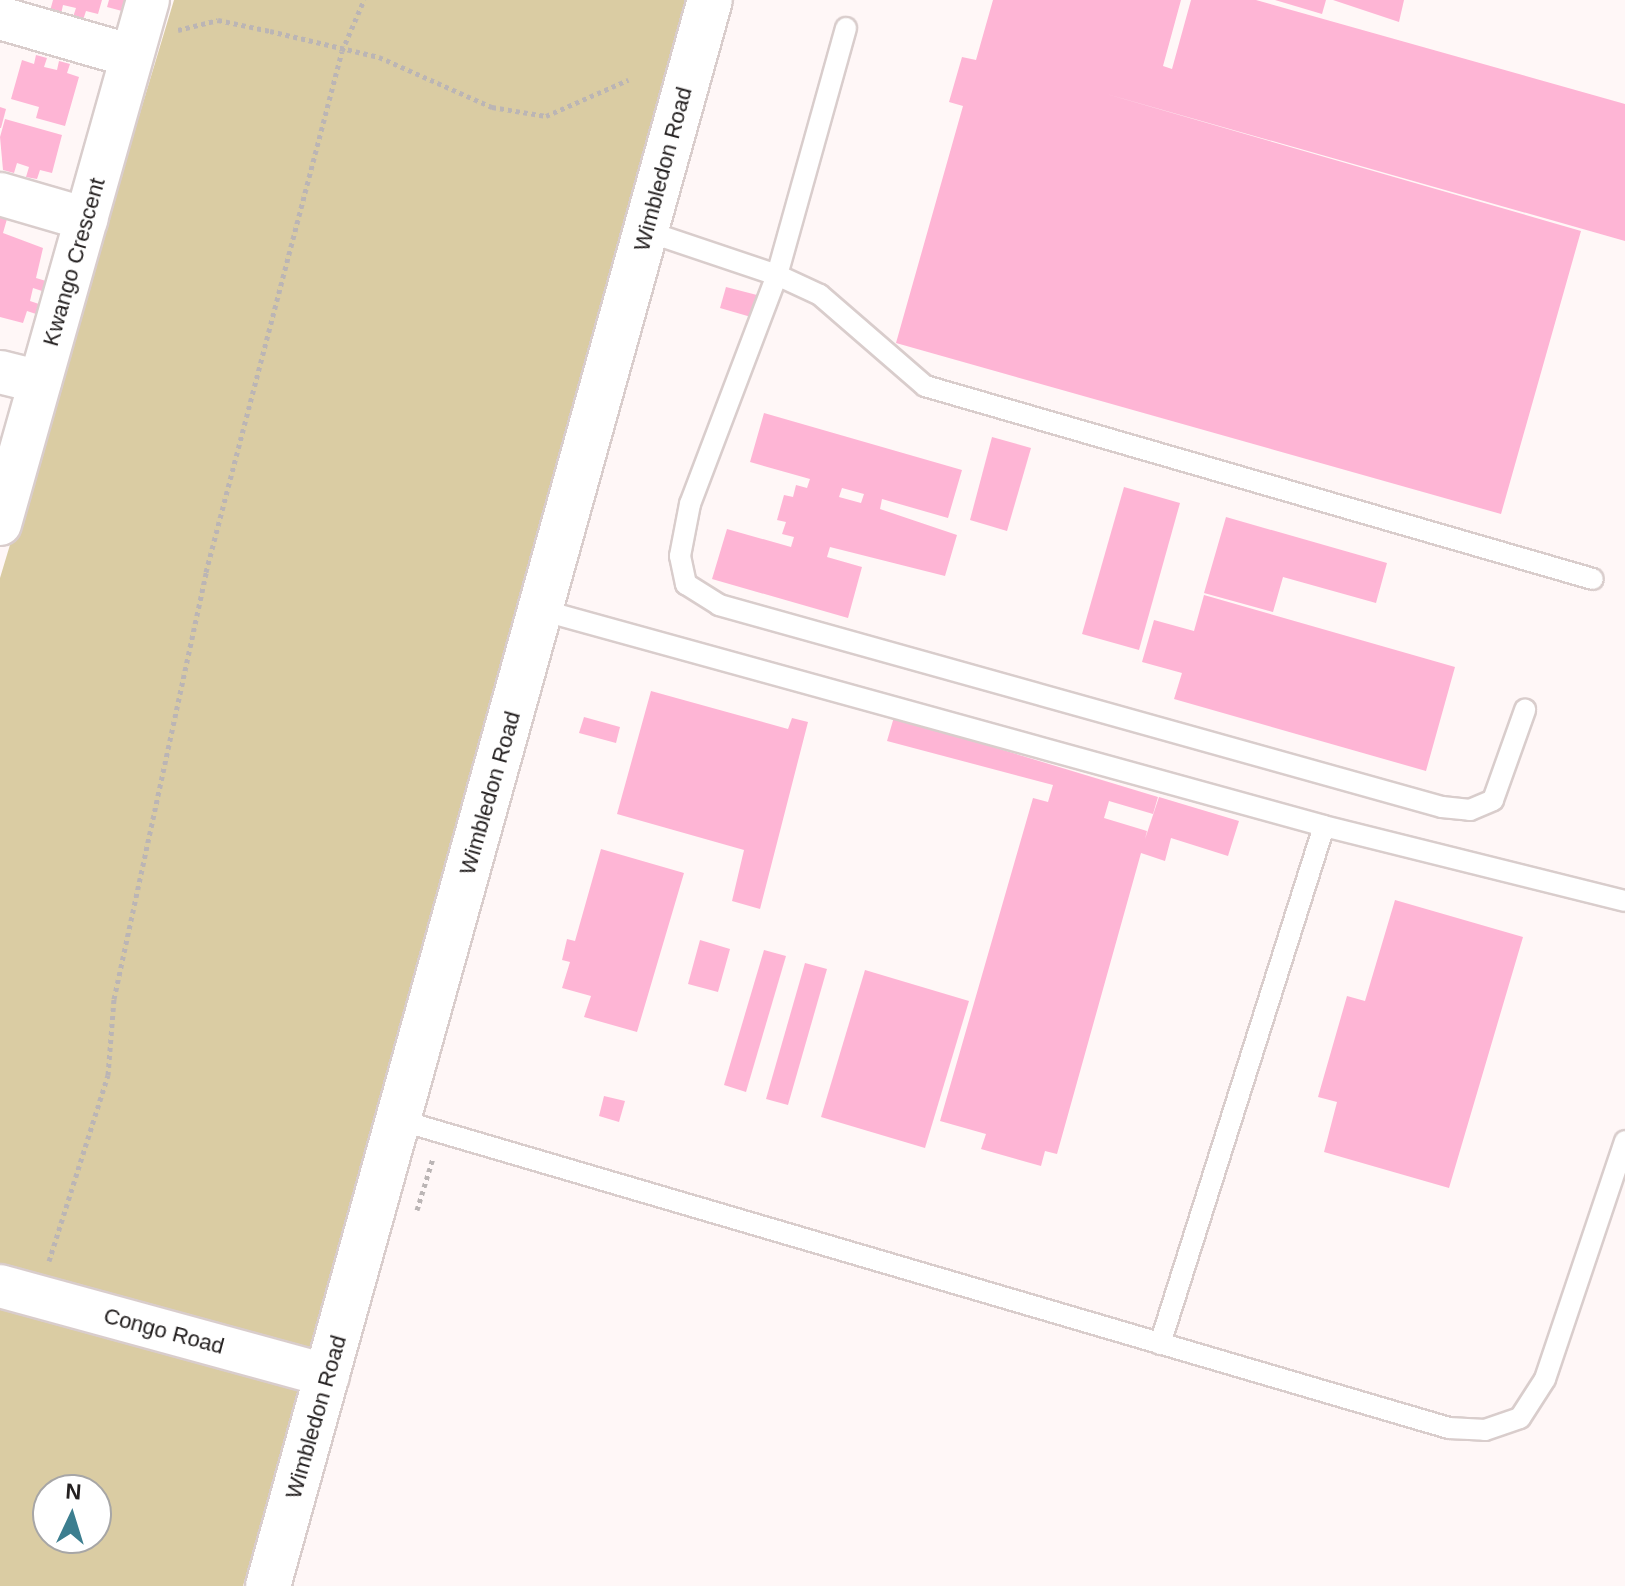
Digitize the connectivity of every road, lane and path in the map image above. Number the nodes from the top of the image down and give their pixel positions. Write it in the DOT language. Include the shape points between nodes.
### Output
graph roads {
  1 [pos="148,0"];
  2 [pos="364,0"];
  3 [pos="710,0"];
  4 [pos="0,18"];
  5 [pos="846,28"];
  6 [pos="342,51"];
  7 [pos="132,56"];
  8 [pos="628,80"];
  9 [pos="0,194"];
  10 [pos="86,219"];
  11 [pos="646,231"];
  12 [pos="777,275"];
  13 [pos="0,372"];
  14 [pos="40,382"];
  15 [pos="0,524"];
  16 [pos="1593,579"];
  17 [pos="541,610"];
  18 [pos="1525,710"];
  19 [pos="1324,826"];
  20 [pos="1625,901"];
  21 [pos="399,1120"];
  22 [pos="1625,1141"];
  23 [pos="19,1291"];
  24 [pos="1160,1344"];
  25 [pos="328,1376"];
  26 [pos="268,1586"];
  1 -- 7 [label="street, Kwango Crescent"];
  2 -- 6 [label="path"];
  3 -- 11 [label="main road, Wimbledon Road"];
  4 -- 7 [label="street"];
  5 -- 12 [label="lane"];
  6 -- 7 [label="path" via="218,20 170,32"];
  6 -- 8 [label="path" via="379,57 492,107 546,116"];
  6 -- 23 [label="path" via="206,572 114,999 108,1075"];
  7 -- 10 [label="street, Kwango Crescent"];
  9 -- 10 [label="street"];
  10 -- 14 [label="street, Kwango Crescent"];
  11 -- 12 [label="lane"];
  11 -- 17 [label="main road, Wimbledon Road"];
  12 -- 16 [label="lane" via="820,295 925,386"];
  12 -- 18 [label="lane" via="690,504 681,574 698,594 748,613 1442,807 1470,810 1493,800"];
  13 -- 14 [label="street"];
  14 -- 15 [label="street, Kwango Crescent"];
  17 -- 19 [label="lane"];
  17 -- 21 [label="main road, Wimbledon Road"];
  19 -- 20 [label="lane"];
  19 -- 24 [label="lane"];
  21 -- 24 [label="lane"];
  21 -- 25 [label="main road, Wimbledon Road"];
  22 -- 24 [label="lane" via="1568,1321 1545,1379 1520,1418 1485,1430 1449,1428"];
  23 -- 25 [label="street, Congo Road"];
  25 -- 26 [label="main road, Wimbledon Road"];
}
